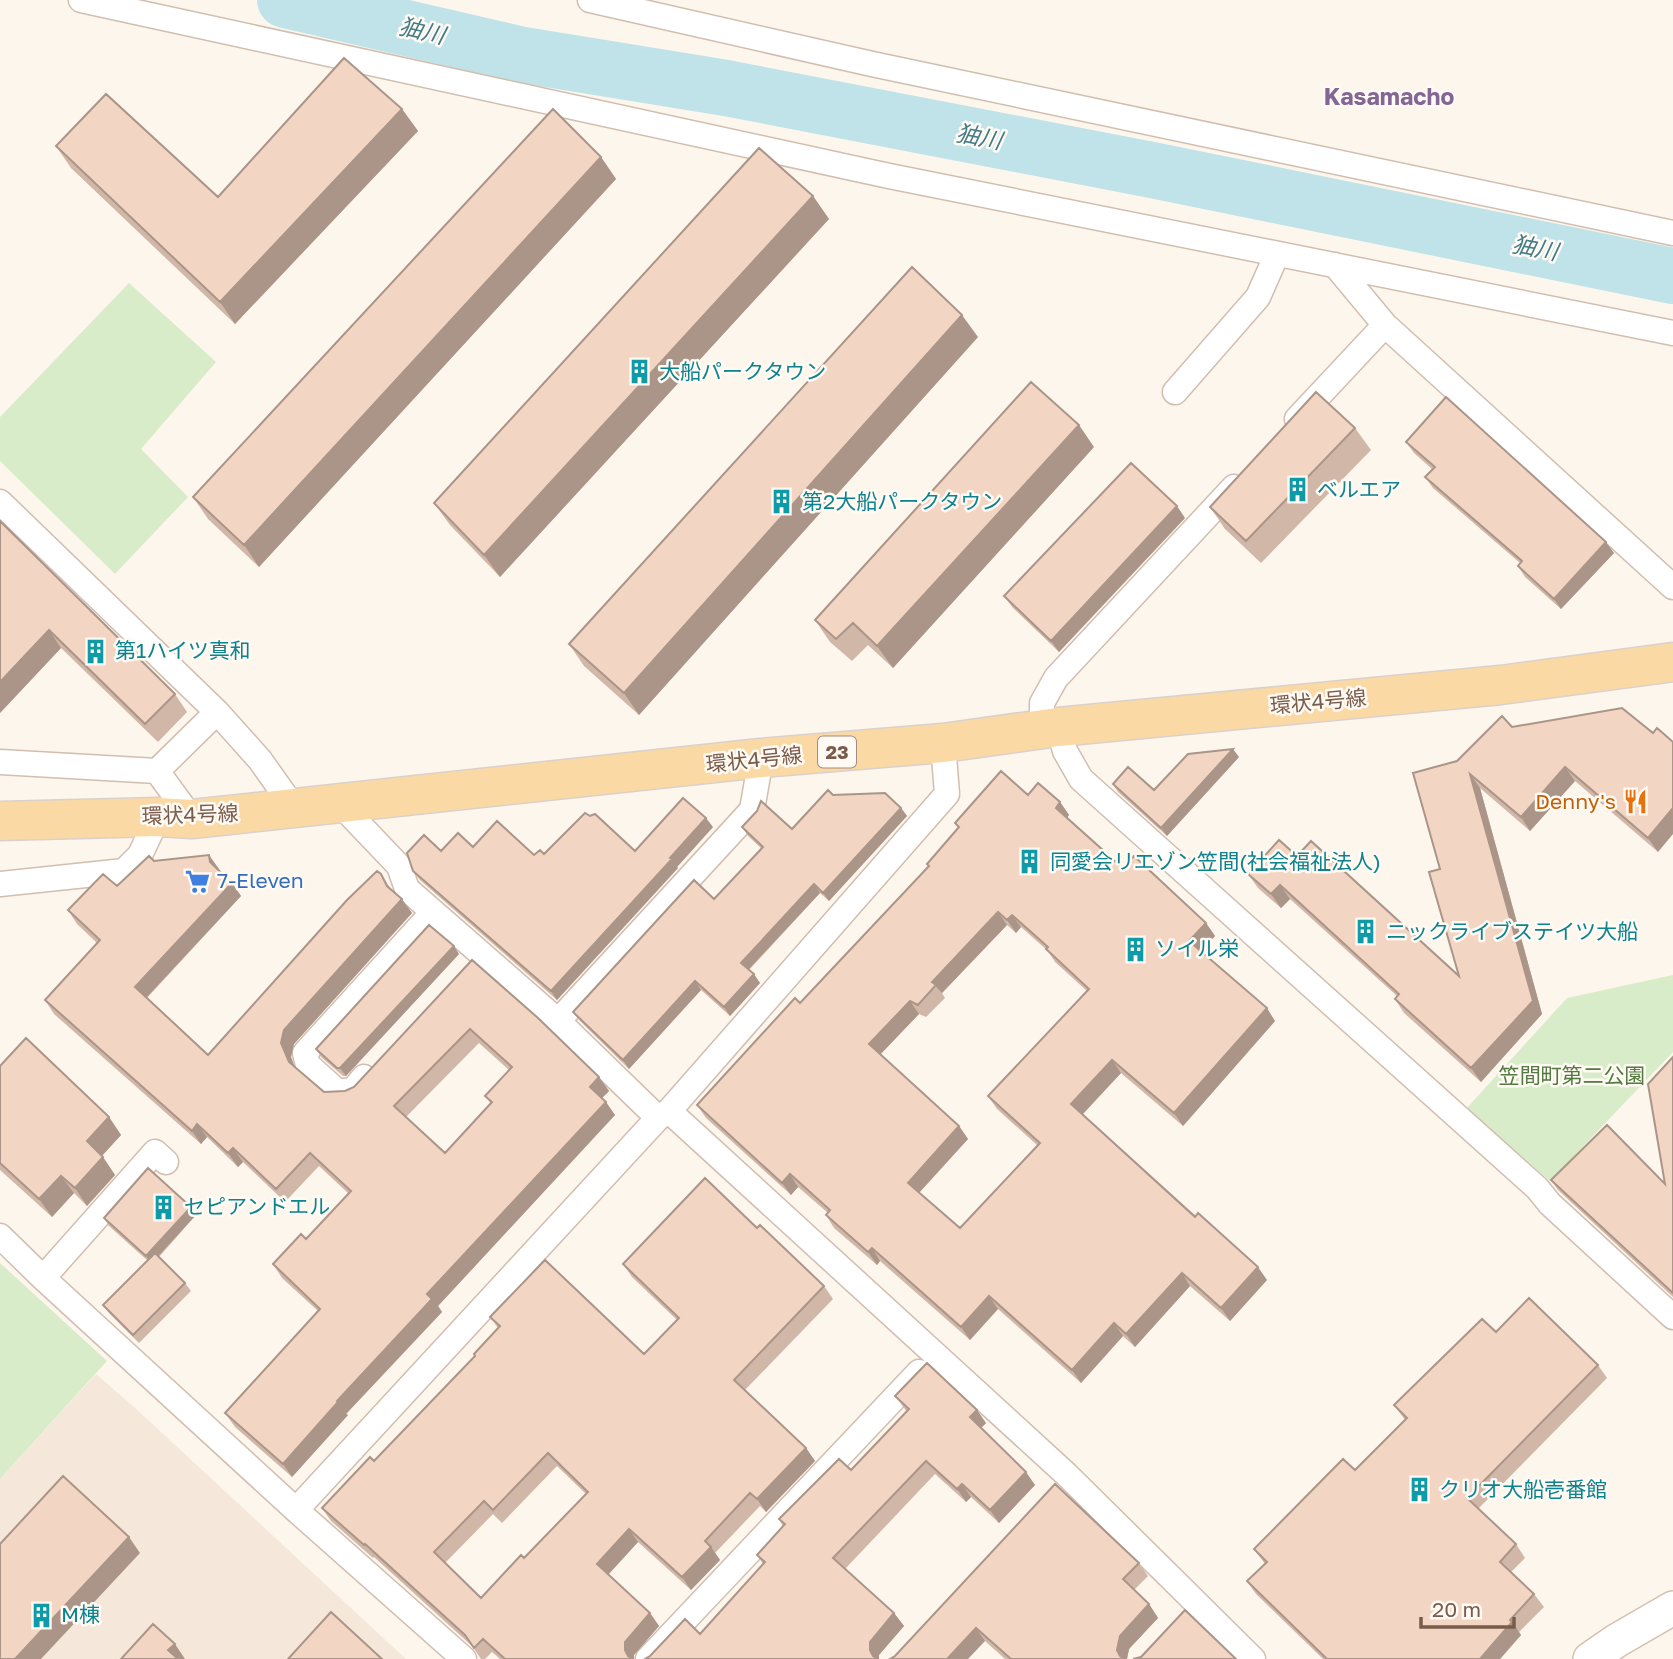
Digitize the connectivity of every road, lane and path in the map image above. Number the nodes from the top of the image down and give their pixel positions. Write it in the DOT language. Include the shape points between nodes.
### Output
graph roads {
  1 [pos="80,0"];
  2 [pos="590,0"];
  3 [pos="1673,233"];
  4 [pos="1277,254"];
  5 [pos="1335,265"];
  6 [pos="1385,325"];
  7 [pos="1673,333"];
  8 [pos="1175,392"];
  9 [pos="1284,434"];
  10 [pos="1247,473"];
  11 [pos="0,502"];
  12 [pos="1673,587"];
  13 [pos="1673,662"];
  14 [pos="218,712"];
  15 [pos="1050,728"];
  16 [pos="943,743"];
  17 [pos="761,758"];
  18 [pos="0,762"];
  19 [pos="157,771"];
  20 [pos="339,803"];
  21 [pos="294,808"];
  22 [pos="175,818"];
  23 [pos="0,821"];
  24 [pos="0,884"];
  25 [pos="433,912"];
  26 [pos="480,954"];
  27 [pos="462,973"];
  28 [pos="558,1021"];
  29 [pos="380,1060"];
  30 [pos="663,1114"];
  31 [pos="166,1162"];
  32 [pos="0,1236"];
  33 [pos="43,1278"];
  34 [pos="1673,1317"];
  35 [pos="935,1355"];
  36 [pos="1066,1474"];
  37 [pos="1048,1493"];
  38 [pos="296,1510"];
  39 [pos="1195,1601"];
  40 [pos="1673,1608"];
  41 [pos="1176,1620"];
  42 [pos="655,1656"];
  43 [pos="464,1659"];
  44 [pos="1253,1659"];
  45 [pos="1590,1659"];
  1 -- 4 [label="street" via="889,176"];
  2 -- 3 [label="street"];
  4 -- 5 [label="street"];
  4 -- 8 [label="street" via="1258,297"];
  5 -- 6 [label="street"];
  5 -- 7 [label="street"];
  6 -- 9 [label="street"];
  6 -- 12 [label="street"];
  10 -- 15 [label="street" via="1056,678 1042,703"];
  11 -- 14 [label="street"];
  13 -- 15 [label="main road, 環状4号線 / 23" via="1501,685"];
  14 -- 19 [label="street"];
  14 -- 21 [label="street"];
  15 -- 16 [label="main road, 環状4号線 / 23"];
  15 -- 34 [label="street" via="1082,779"];
  16 -- 17 [label="main road, 環状4号線 / 23"];
  16 -- 30 [label="street" via="947,794"];
  17 -- 20 [label="main road, 環状4号線 / 23"];
  17 -- 28 [label="street" via="752,810"];
  18 -- 19 [label="street"];
  19 -- 22 [label="street"];
  20 -- 21 [label="main road, 環状4号線 / 23"];
  20 -- 25 [label="street" via="399,866 407,889"];
  21 -- 22 [label="main road, 環状4号線 / 23"];
  22 -- 23 [label="main road, 環状4号線 / 23"];
  22 -- 24 [label="street" via="124,871"];
  25 -- 26 [label="street"];
  25 -- 29 [label="street" via="305,1052 307,1065 338,1092 353,1090"];
  26 -- 27 [label="street"];
  26 -- 28 [label="street"];
  28 -- 30 [label="street"];
  30 -- 35 [label="street"];
  30 -- 38 [label="street"];
  31 -- 33 [label="street" via="155,1152"];
  32 -- 33 [label="street"];
  33 -- 38 [label="street"];
  35 -- 36 [label="street"];
  35 -- 42 [label="street"];
  36 -- 37 [label="street"];
  36 -- 39 [label="street"];
  38 -- 43 [label="street"];
  39 -- 41 [label="street"];
  39 -- 44 [label="street"];
  40 -- 45 [label="main road"];
}
